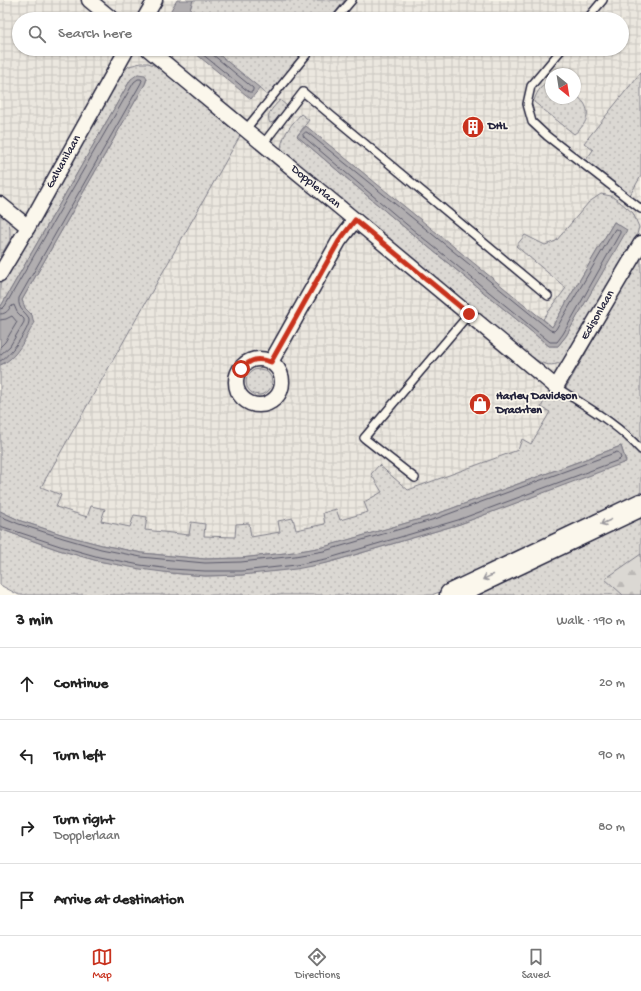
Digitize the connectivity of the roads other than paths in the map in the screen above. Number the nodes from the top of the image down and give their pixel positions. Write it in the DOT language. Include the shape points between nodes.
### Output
graph roads {
  1 [pos="89,0"];
  2 [pos="155,0"];
  3 [pos="352,0"];
  4 [pos="603,0"];
  5 [pos="104,12"];
  6 [pos="148,12"];
  7 [pos="342,12"];
  8 [pos="593,12"];
  9 [pos="123,56"];
  10 [pos="157,56"];
  11 [pos="305,56"];
  12 [pos="556,56"];
  13 [pos="246,129"];
  14 [pos="263,144"];
  15 [pos="0,204"];
  16 [pos="641,210"];
  17 [pos="355,220"];
  18 [pos="28,227"];
  19 [pos="641,243"];
  20 [pos="0,274"];
  21 [pos="548,296"];
  22 [pos="469,314"];
  23 [pos="271,362"];
  24 [pos="556,387"];
  25 [pos="641,450"];
  26 [pos="415,478"];
  27 [pos="641,505"];
  28 [pos="451,595"];
  1 -- 5 [label="street"];
  2 -- 6 [label="street"];
  3 -- 7 [label="lane"];
  4 -- 8 [label="lane"];
  9 -- 18 [label="street, Galvanilaan"];
  10 -- 13 [label="street, Dopplerlaan"];
  11 -- 13 [label="lane"];
  12 -- 16 [label="lane" via="531,86 527,104 532,122"];
  13 -- 14 [label="street, Dopplerlaan"];
  14 -- 17 [label="street, Dopplerlaan"];
  14 -- 21 [label="lane" via="303,92"];
  15 -- 18 [label="street"];
  17 -- 22 [label="street, Dopplerlaan"];
  17 -- 23 [label="street" via="339,241"];
  18 -- 20 [label="street, Galvanilaan"];
  19 -- 24 [label="street, Edisonlaan"];
  22 -- 24 [label="street, Dopplerlaan"];
  22 -- 26 [label="lane" via="364,438"];
  24 -- 25 [label="lane" via="619,429"];
  27 -- 28 [label="highway, one-way"];
}
